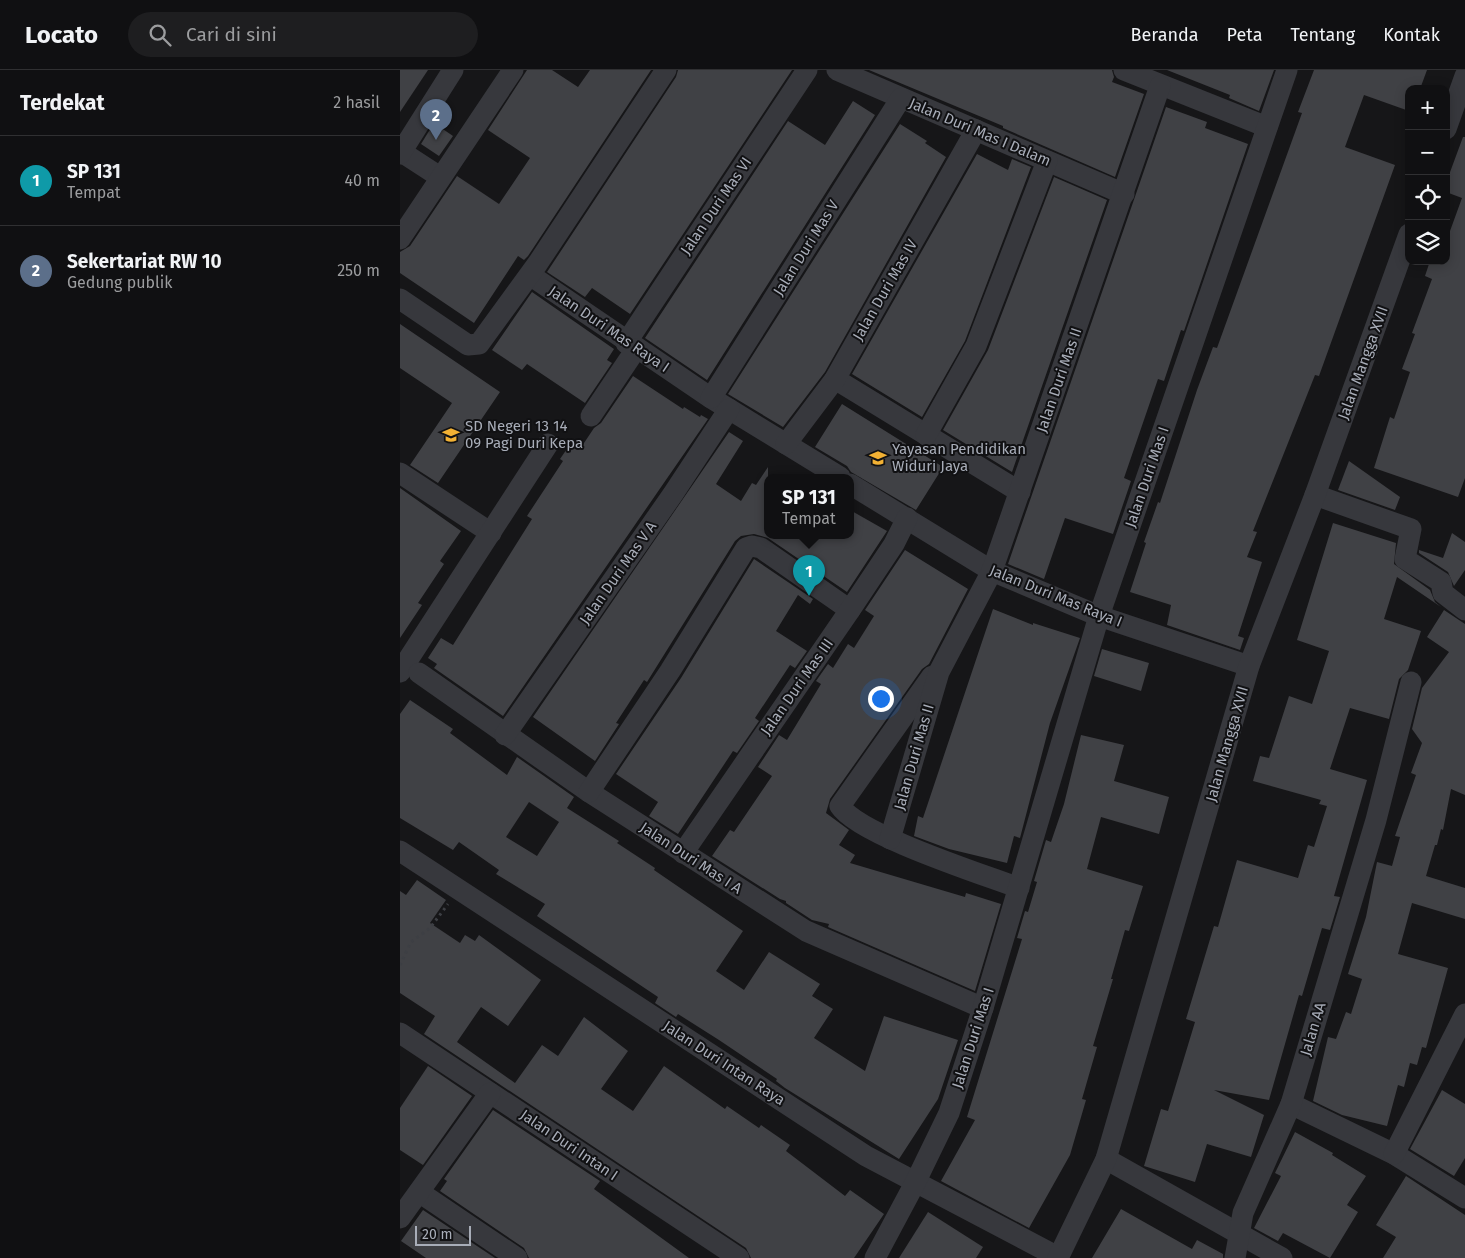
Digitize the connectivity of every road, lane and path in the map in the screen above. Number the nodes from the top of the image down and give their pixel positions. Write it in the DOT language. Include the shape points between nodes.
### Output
graph roads {
  1 [pos="453,70"];
  2 [pos="512,70"];
  3 [pos="666,70"];
  4 [pos="807,70"];
  5 [pos="837,70"];
  6 [pos="1124,70"];
  7 [pos="1287,70"];
  8 [pos="1465,76"];
  9 [pos="1160,86"];
  10 [pos="901,98"];
  11 [pos="1450,118"];
  12 [pos="1267,127"];
  13 [pos="976,130"];
  14 [pos="400,152"];
  15 [pos="1048,161"];
  16 [pos="440,177"];
  17 [pos="1124,194"];
  18 [pos="400,239"];
  19 [pos="1405,245"];
  20 [pos="530,275"];
  21 [pos="400,299"];
  22 [pos="631,346"];
  23 [pos="835,379"];
  24 [pos="720,403"];
  25 [pos="591,416"];
  26 [pos="926,435"];
  27 [pos="548,444"];
  28 [pos="786,444"];
  29 [pos="400,473"];
  30 [pos="835,474"];
  31 [pos="854,486"];
  32 [pos="1020,492"];
  33 [pos="1315,495"];
  34 [pos="907,518"];
  35 [pos="492,533"];
  36 [pos="992,571"];
  37 [pos="850,610"];
  38 [pos="1465,610"];
  39 [pos="1099,616"];
  40 [pos="1249,666"];
  41 [pos="409,672"];
  42 [pos="939,672"];
  43 [pos="1411,682"];
  44 [pos="505,735"];
  45 [pos="588,792"];
  46 [pos="890,839"];
  47 [pos="400,851"];
  48 [pos="683,853"];
  49 [pos="1019,888"];
  50 [pos="459,889"];
  51 [pos="400,965"];
  52 [pos="983,1008"];
  53 [pos="1465,1014"];
  54 [pos="400,1033"];
  55 [pos="490,1093"];
  56 [pos="1291,1104"];
  57 [pos="1394,1154"];
  58 [pos="1106,1159"];
  59 [pos="915,1183"];
  60 [pos="419,1192"];
  61 [pos="1465,1198"];
  62 [pos="400,1218"];
  63 [pos="1238,1234"];
  64 [pos="517,1258"];
  65 [pos="739,1258"];
  66 [pos="875,1258"];
  67 [pos="1058,1258"];
  68 [pos="1235,1258"];
  69 [pos="1282,1258"];
  1 -- 14 [label="street"];
  2 -- 16 [label="street"];
  3 -- 20 [label="street"];
  4 -- 22 [label="street, Jalan Duri Mas VI"];
  5 -- 10 [label="street, Jalan Duri Mas I Dalam"];
  6 -- 9 [label="street"];
  7 -- 12 [label="street, Jalan Duri Mas I"];
  8 -- 11 [label="street"];
  9 -- 12 [label="street"];
  9 -- 17 [label="street, Jalan Duri Mas II"];
  10 -- 13 [label="street, Jalan Duri Mas I Dalam"];
  10 -- 24 [label="street, Jalan Duri Mas V"];
  12 -- 39 [label="street, Jalan Duri Mas I"];
  13 -- 15 [label="street, Jalan Duri Mas I Dalam"];
  13 -- 23 [label="street, Jalan Duri Mas IV"];
  14 -- 16 [label="street"];
  15 -- 17 [label="street, Jalan Duri Mas I Dalam"];
  15 -- 26 [label="street" via="976,346"];
  16 -- 18 [label="street"];
  17 -- 32 [label="street, Jalan Duri Mas II"];
  19 -- 33 [label="street, Jalan Mangga XVII"];
  20 -- 21 [label="street" via="483,341 474,346"];
  20 -- 22 [label="street, Jalan Duri Mas Raya I"];
  22 -- 24 [label="street, Jalan Duri Mas Raya I"];
  22 -- 25 [label="street, Jalan Duri Mas VI"];
  23 -- 26 [label="street"];
  23 -- 28 [label="street, Jalan Duri Mas IV"];
  24 -- 28 [label="street, Jalan Duri Mas Raya I"];
  24 -- 44 [label="street, Jalan Duri Mas V A" via="673,494"];
  26 -- 32 [label="street"];
  27 -- 35 [label="street"];
  28 -- 30 [label="street, Jalan Duri Mas Raya I"];
  29 -- 35 [label="street"];
  31 -- 34 [label="street, Jalan Duri Mas Raya I"];
  32 -- 36 [label="street, Jalan Duri Mas II"];
  33 -- 38 [label="street" via="1411,529 1405,559 1441,582 1443,593"];
  33 -- 40 [label="street, Jalan Mangga XVII"];
  34 -- 36 [label="street, Jalan Duri Mas Raya I"];
  34 -- 37 [label="street, Jalan Duri Mas III" via="894,544"];
  35 -- 41 [label="street"];
  36 -- 39 [label="street, Jalan Duri Mas Raya I"];
  36 -- 42 [label="street, Jalan Duri Mas II"];
  37 -- 45 [label="street" via="761,548 746,548 670,671"];
  37 -- 48 [label="street, Jalan Duri Mas III"];
  39 -- 40 [label="street, Jalan Duri Mas Raya I"];
  39 -- 49 [label="street, Jalan Duri Mas I"];
  40 -- 58 [label="street, Jalan Mangga XVII"];
  41 -- 44 [label="street, Jalan Duri Mas I A"];
  42 -- 46 [label="street, Jalan Duri Mas II"];
  42 -- 46 [label="street" via="929,679 841,802 842,809"];
  43 -- 56 [label="street, Jalan AA" via="1376,820"];
  44 -- 45 [label="street, Jalan Duri Mas I A"];
  45 -- 48 [label="street, Jalan Duri Mas I A"];
  46 -- 49 [label="street"];
  47 -- 50 [label="street, Jalan Duri Intan Raya"];
  48 -- 52 [label="street, Jalan Duri Mas I A" via="806,931"];
  49 -- 52 [label="street, Jalan Duri Mas I"];
  50 -- 51 [label="path" via="430,928 411,942"];
  50 -- 59 [label="street, Jalan Duri Intan Raya" via="866,1156"];
  52 -- 59 [label="street, Jalan Duri Mas I" via="949,1113"];
  53 -- 57 [label="street"];
  54 -- 55 [label="street, Jalan Duri Intan I"];
  55 -- 60 [label="street"];
  55 -- 65 [label="street, Jalan Duri Intan I"];
  56 -- 57 [label="street"];
  56 -- 63 [label="street, Jalan AA" via="1243,1213"];
  57 -- 61 [label="street"];
  58 -- 63 [label="street"];
  58 -- 67 [label="street, Jalan Mangga XVII"];
  59 -- 66 [label="street, Jalan Duri Mas I"];
  59 -- 67 [label="street, Jalan Duri Intan Raya"];
  60 -- 62 [label="street"];
  60 -- 64 [label="street"];
  63 -- 68 [label="street, Jalan AA"];
  63 -- 69 [label="street"];
}
